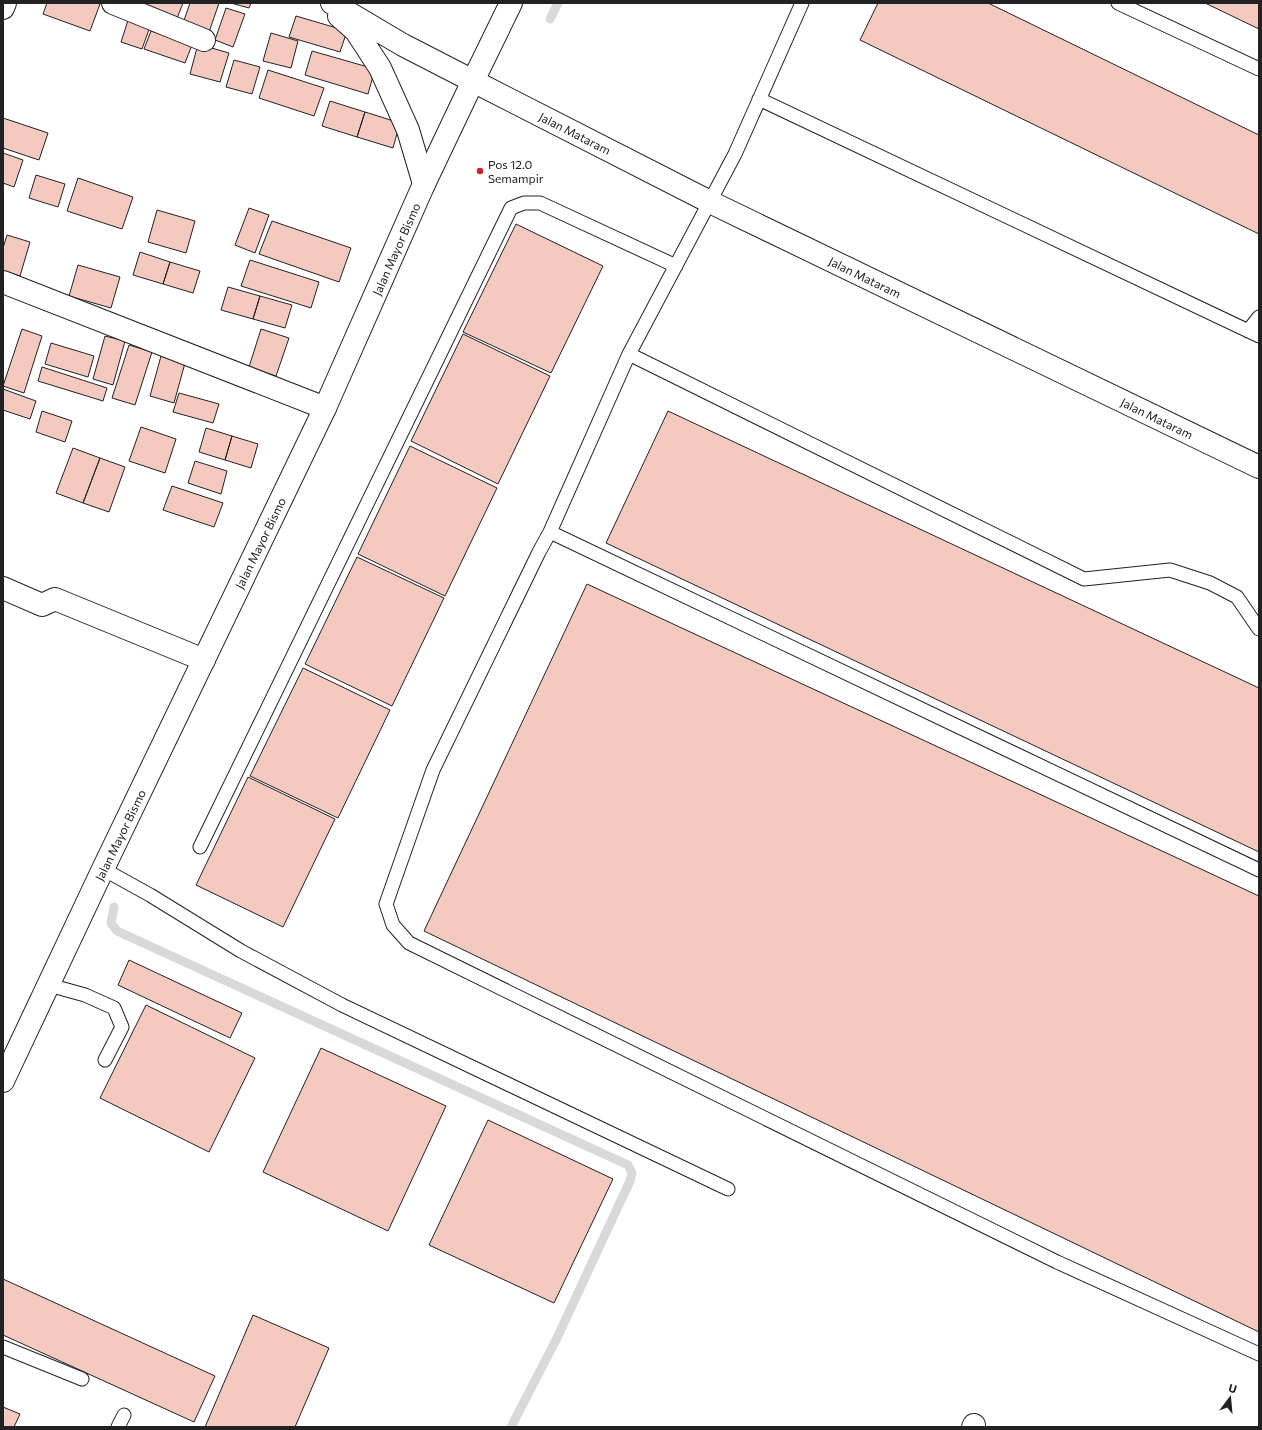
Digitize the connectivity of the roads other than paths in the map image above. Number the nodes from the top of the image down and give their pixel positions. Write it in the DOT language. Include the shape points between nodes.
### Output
graph roads {
  1 [pos="5,3"];
  2 [pos="113,3"];
  3 [pos="325,3"];
  4 [pos="332,3"];
  5 [pos="511,3"];
  6 [pos="802,3"];
  7 [pos="1118,3"];
  8 [pos="3,8"];
  9 [pos="204,40"];
  10 [pos="1259,69"];
  11 [pos="473,81"];
  12 [pos="759,99"];
  13 [pos="424,184"];
  14 [pos="710,202"];
  15 [pos="676,266"];
  16 [pos="3,282"];
  17 [pos="1259,317"];
  18 [pos="1254,334"];
  19 [pos="629,354"];
  20 [pos="325,408"];
  21 [pos="1259,467"];
  22 [pos="550,532"];
  23 [pos="3,588"];
  24 [pos="1259,629"];
  25 [pos="204,660"];
  26 [pos="200,847"];
  27 [pos="103,869"];
  28 [pos="1259,870"];
  29 [pos="49,985"];
  30 [pos="105,1060"];
  31 [pos="3,1081"];
  32 [pos="728,1189"];
  33 [pos="3,1347"];
  34 [pos="1259,1354"];
  35 [pos="82,1379"];
  36 [pos="124,1415"];
  37 [pos="118,1427"];
  1 -- 8 [label="main road"];
  2 -- 9 [label="main road"];
  3 -- 13 [label="main road" via="356,31 380,68 408,130"];
  4 -- 11 [label="main road, Jalan Mataram" via="403,46"];
  5 -- 11 [label="main road, Jalan Mayor Bismo"];
  6 -- 12 [label="lane"];
  7 -- 10 [label="lane"];
  11 -- 13 [label="main road, Jalan Mayor Bismo"];
  11 -- 14 [label="main road, Jalan Mataram"];
  12 -- 14 [label="lane"];
  12 -- 18 [label="lane"];
  13 -- 20 [label="main road, Jalan Mayor Bismo"];
  14 -- 15 [label="lane"];
  14 -- 21 [label="main road, Jalan Mataram"];
  15 -- 19 [label="lane"];
  15 -- 26 [label="lane" via="540,203 524,203 511,208"];
  16 -- 20 [label="main road"];
  17 -- 18 [label="lane"];
  19 -- 22 [label="lane"];
  19 -- 24 [label="lane" via="1084,579 1170,570 1210,583 1237,597"];
  20 -- 25 [label="main road, Jalan Mayor Bismo"];
  22 -- 28 [label="lane"];
  22 -- 34 [label="lane" via="433,770 386,904 393,925 409,943 1057,1262"];
  23 -- 25 [label="main road" via="42,605 55,600"];
  25 -- 27 [label="main road, Jalan Mayor Bismo"];
  27 -- 29 [label="main road, Jalan Mayor Bismo"];
  27 -- 32 [label="lane" via="241,951 342,1005"];
  29 -- 30 [label="lane" via="85,995 114,1008 122,1027"];
  29 -- 31 [label="main road, Jalan Mayor Bismo"];
  33 -- 35 [label="lane"];
  36 -- 37 [label="lane"];
}
